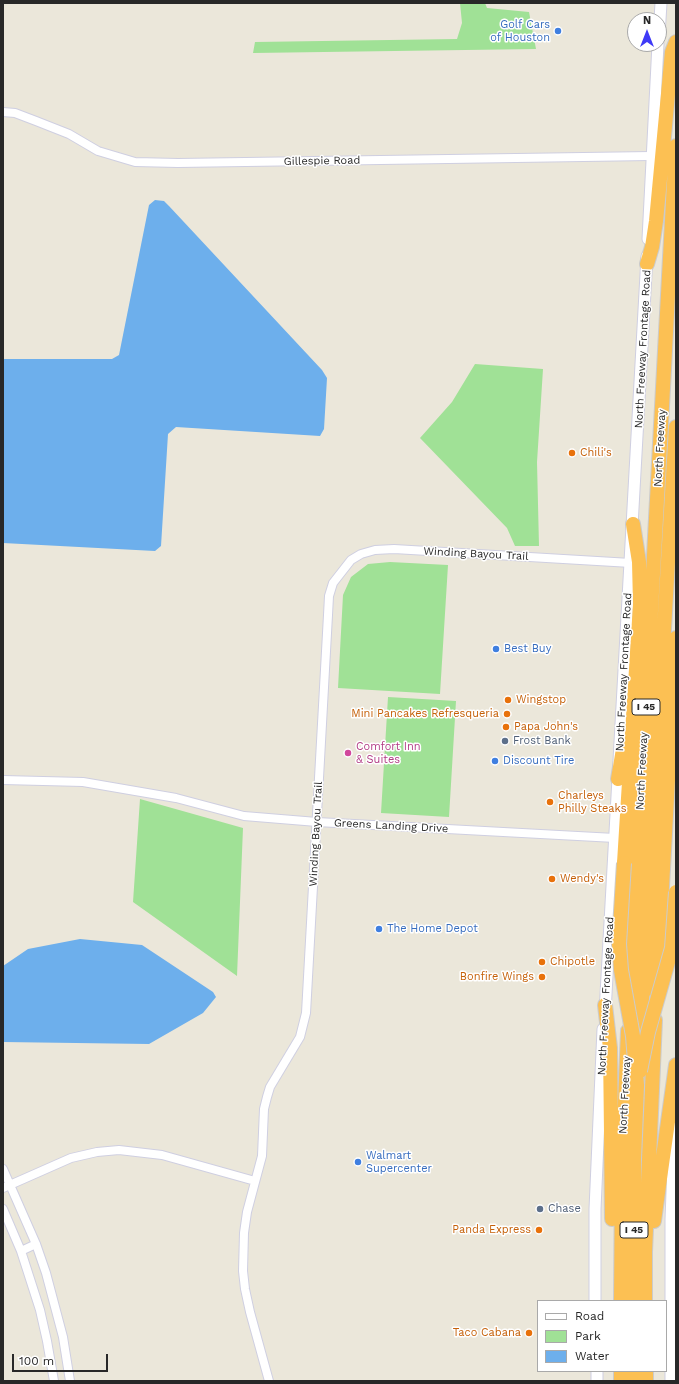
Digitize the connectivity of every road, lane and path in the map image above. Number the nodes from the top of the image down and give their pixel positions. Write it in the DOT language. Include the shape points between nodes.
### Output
graph roads {
  1 [pos="676,42"];
  2 [pos="658,52"];
  3 [pos="3,112"];
  4 [pos="676,146"];
  5 [pos="652,156"];
  6 [pos="647,264"];
  7 [pos="676,427"];
  8 [pos="633,524"];
  9 [pos="631,563"];
  10 [pos="676,638"];
  11 [pos="637,655"];
  12 [pos="618,779"];
  13 [pos="3,780"];
  14 [pos="317,822"];
  15 [pos="615,838"];
  16 [pos="676,892"];
  17 [pos="605,1006"];
  18 [pos="676,1065"];
  19 [pos="637,1085"];
  20 [pos="676,1096"];
  21 [pos="3,1169"];
  22 [pos="255,1181"];
  23 [pos="7,1187"];
  24 [pos="3,1209"];
  25 [pos="36,1244"];
  26 [pos="21,1251"];
  27 [pos="644,1252"];
  28 [pos="621,1268"];
  29 [pos="595,1300"];
  30 [pos="621,1300"];
  31 [pos="634,1300"];
  32 [pos="645,1300"];
  33 [pos="54,1381"];
  34 [pos="70,1381"];
  35 [pos="269,1381"];
  36 [pos="671,1381"];
  1 -- 6 [label="highway" via="672,52 656,221"];
  2 -- 5 [label="main road, North Freeway Frontage Road"];
  3 -- 5 [label="street, Gillespie Road" via="36,121 69,134 98,151 135,162"];
  4 -- 28 [label="highway, North Freeway / I 45" via="625,1085"];
  5 -- 6 [label="main road, North Freeway Frontage Road"];
  6 -- 8 [label="main road, North Freeway Frontage Road"];
  7 -- 19 [label="highway, North Freeway / I 45, bridge"];
  8 -- 9 [label="main road, North Freeway Frontage Road"];
  8 -- 11 [label="highway" via="641,581"];
  9 -- 12 [label="main road, North Freeway Frontage Road"];
  9 -- 14 [label="street, Winding Bayou Trail" via="394,549 375,550 351,560 333,583 329,596"];
  10 -- 27 [label="highway, I 45"];
  11 -- 12 [label="highway"];
  11 -- 19 [label="highway, bridge" via="619,944 633,1036"];
  12 -- 15 [label="main road, North Freeway Frontage Road"];
  13 -- 14 [label="street, Greens Landing Drive" via="84,782 176,798 244,816"];
  14 -- 15 [label="street, Greens Landing Drive"];
  14 -- 22 [label="street, Winding Bayou Trail" via="304,1024 295,1049 269,1092 264,1109 262,1156"];
  15 -- 17 [label="main road, North Freeway Frontage Road"];
  16 -- 19 [label="highway, bridge" via="672,948 648,1032"];
  17 -- 28 [label="highway" via="610,1048 612,1241"];
  17 -- 29 [label="main road, North Freeway Frontage Road" via="596,1154"];
  18 -- 27 [label="highway" via="653,1226"];
  19 -- 31 [label="highway, North Freeway / I 45"];
  20 -- 36 [label="main road" via="670,1220"];
  21 -- 23 [label="street"];
  22 -- 23 [label="street" via="162,1155 119,1150 71,1158"];
  22 -- 35 [label="street, Winding Bayou Trail" via="247,1212 243,1271 250,1312"];
  23 -- 25 [label="street"];
  24 -- 26 [label="street"];
  25 -- 26 [label="street"];
  25 -- 34 [label="street" via="63,1337"];
  26 -- 33 [label="street" via="40,1310"];
  27 -- 32 [label="highway, I 45"];
  28 -- 30 [label="highway, North Freeway / I 45"];
}
